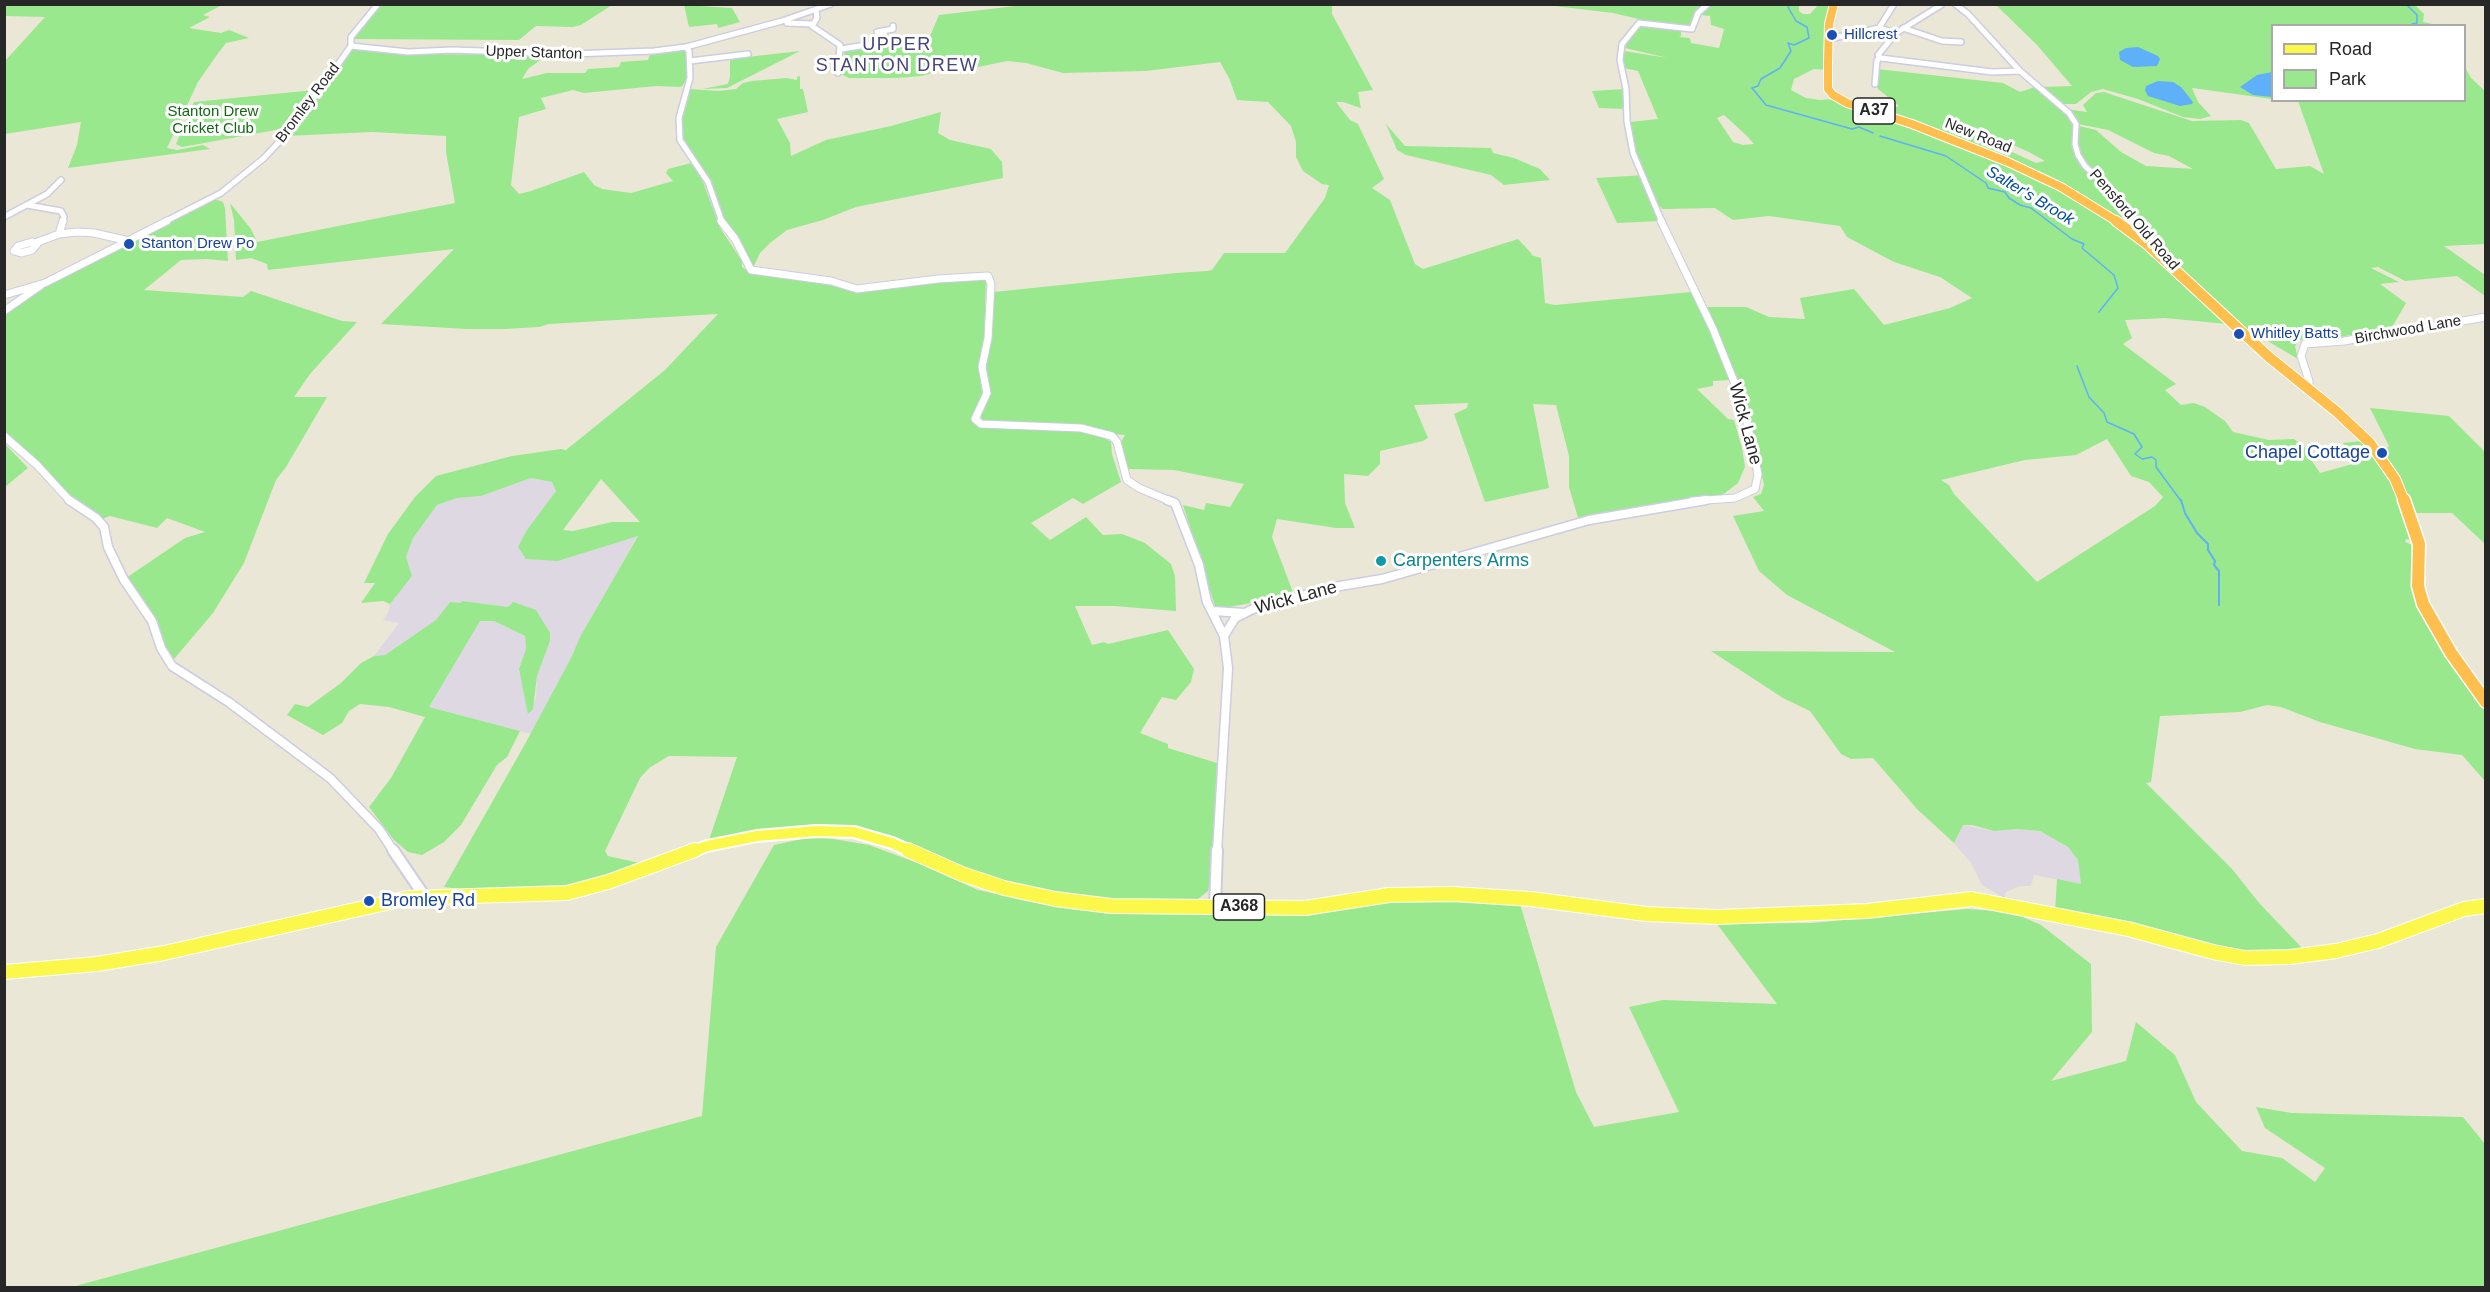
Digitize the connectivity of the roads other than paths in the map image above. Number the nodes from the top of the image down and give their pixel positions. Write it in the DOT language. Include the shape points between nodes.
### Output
graph roads {
  1 [pos="378,4"];
  2 [pos="831,4"];
  3 [pos="1708,4"];
  4 [pos="1834,4"];
  5 [pos="1894,4"];
  6 [pos="1936,4"];
  7 [pos="1941,5"];
  8 [pos="1955,5"];
  9 [pos="816,11"];
  10 [pos="782,21"];
  11 [pos="813,24"];
  12 [pos="893,26"];
  13 [pos="1879,28"];
  14 [pos="1903,28"];
  15 [pos="884,31"];
  16 [pos="877,32"];
  17 [pos="1896,33"];
  18 [pos="1829,39"];
  19 [pos="1961,42"];
  20 [pos="351,46"];
  21 [pos="686,47"];
  22 [pos="841,49"];
  23 [pos="748,53"];
  24 [pos="1880,58"];
  25 [pos="690,61"];
  26 [pos="2020,72"];
  27 [pos="838,73"];
  28 [pos="1875,84"];
  29 [pos="62,183"];
  30 [pos="27,205"];
  31 [pos="4,217"];
  32 [pos="59,234"];
  33 [pos="129,242"];
  34 [pos="4,257"];
  35 [pos="2179,274"];
  36 [pos="45,283"];
  37 [pos="4,295"];
  38 [pos="4,311"];
  39 [pos="2486,317"];
  40 [pos="2305,386"];
  41 [pos="4,436"];
  42 [pos="1213,611"];
  43 [pos="1244,613"];
  44 [pos="1224,636"];
  45 [pos="2486,702"];
  46 [pos="425,897"];
  47 [pos="1215,906"];
  48 [pos="2486,906"];
  49 [pos="4,972"];
  1 -- 20 [label="street, Bromley Road" via="351,37"];
  2 -- 9 [label="street, Upper Stanton"];
  3 -- 43 [label="street, Wick Lane" via="1689,30 1639,22 1622,44 1620,60 1633,153 1743,404 1758,474 1755,489 1735,498 1698,500 1589,520 1382,579 1334,587"];
  4 -- 18 [label="highway, New Road / A37"];
  5 -- 13 [label="street"];
  6 -- 7 [label="street"];
  7 -- 8 [label="street"];
  7 -- 14 [label="street"];
  8 -- 26 [label="street, Pensford Old Road" via="1975,21"];
  9 -- 10 [label="street, Upper Stanton"];
  9 -- 11 [label="street"];
  10 -- 11 [label="street"];
  10 -- 21 [label="street, Upper Stanton"];
  11 -- 22 [label="street" via="817,31 838,42"];
  12 -- 15 [label="street"];
  13 -- 17 [label="street"];
  13 -- 18 [label="street"];
  14 -- 17 [label="street"];
  14 -- 19 [label="street" via="1942,41"];
  15 -- 16 [label="street"];
  15 -- 22 [label="street" via="885,42"];
  17 -- 24 [label="street" via="1878,55"];
  18 -- 35 [label="highway, New Road / A37" via="1828,89 1835,96 1948,138 2061,187 2128,229"];
  20 -- 21 [label="street, Upper Stanton" via="408,52 571,54"];
  20 -- 33 [label="street, Bromley Road" via="302,116 264,159 217,196"];
  21 -- 25 [label="street"];
  22 -- 27 [label="street"];
  23 -- 25 [label="street"];
  24 -- 26 [label="street"];
  24 -- 28 [label="street"];
  25 -- 42 [label="street" via="690,78 679,118 680,140 708,182 723,226 735,239 748,267 857,289 988,276 988,338 982,367 987,393 975,419 981,424 1081,428 1112,436 1127,480 1175,502"];
  26 -- 35 [label="street, Pensford Old Road" via="2069,113 2076,124 2075,144 2085,166 2108,188 2128,218 2178,267"];
  29 -- 30 [label="street"];
  30 -- 31 [label="street"];
  30 -- 32 [label="street" via="61,211 64,217"];
  32 -- 33 [label="street" via="94,233"];
  32 -- 34 [label="street" via="21,244"];
  33 -- 36 [label="street, Bromley Road"];
  35 -- 40 [label="highway, A37"];
  36 -- 37 [label="street, Bromley Road"];
  36 -- 38 [label="street, Bromley Road"];
  39 -- 40 [label="street, Birchwood Lane" via="2305,344 2301,356 2309,385"];
  40 -- 45 [label="highway, A37" via="2357,430 2396,479 2419,544 2418,586 2423,604"];
  41 -- 46 [label="street" via="71,502 104,527 108,547 124,580 152,621 172,666 230,703 330,778 379,829"];
  42 -- 43 [label="street"];
  42 -- 44 [label="street"];
  43 -- 44 [label="street, Wick Lane" via="1230,624"];
  44 -- 47 [label="street" via="1228,669"];
  46 -- 47 [label="main road, A368" via="567,893 707,846 769,835 834,831 854,832 892,843 962,874 1024,893 1111,906"];
  46 -- 49 [label="main road, A368" via="164,953 97,964"];
  47 -- 48 [label="main road, A368" via="1305,908 1389,895 1453,894 1531,899 1646,914 1718,917 1867,911 1972,899 2128,929 2230,956 2264,958 2336,951 2378,941 2464,909"];
}
